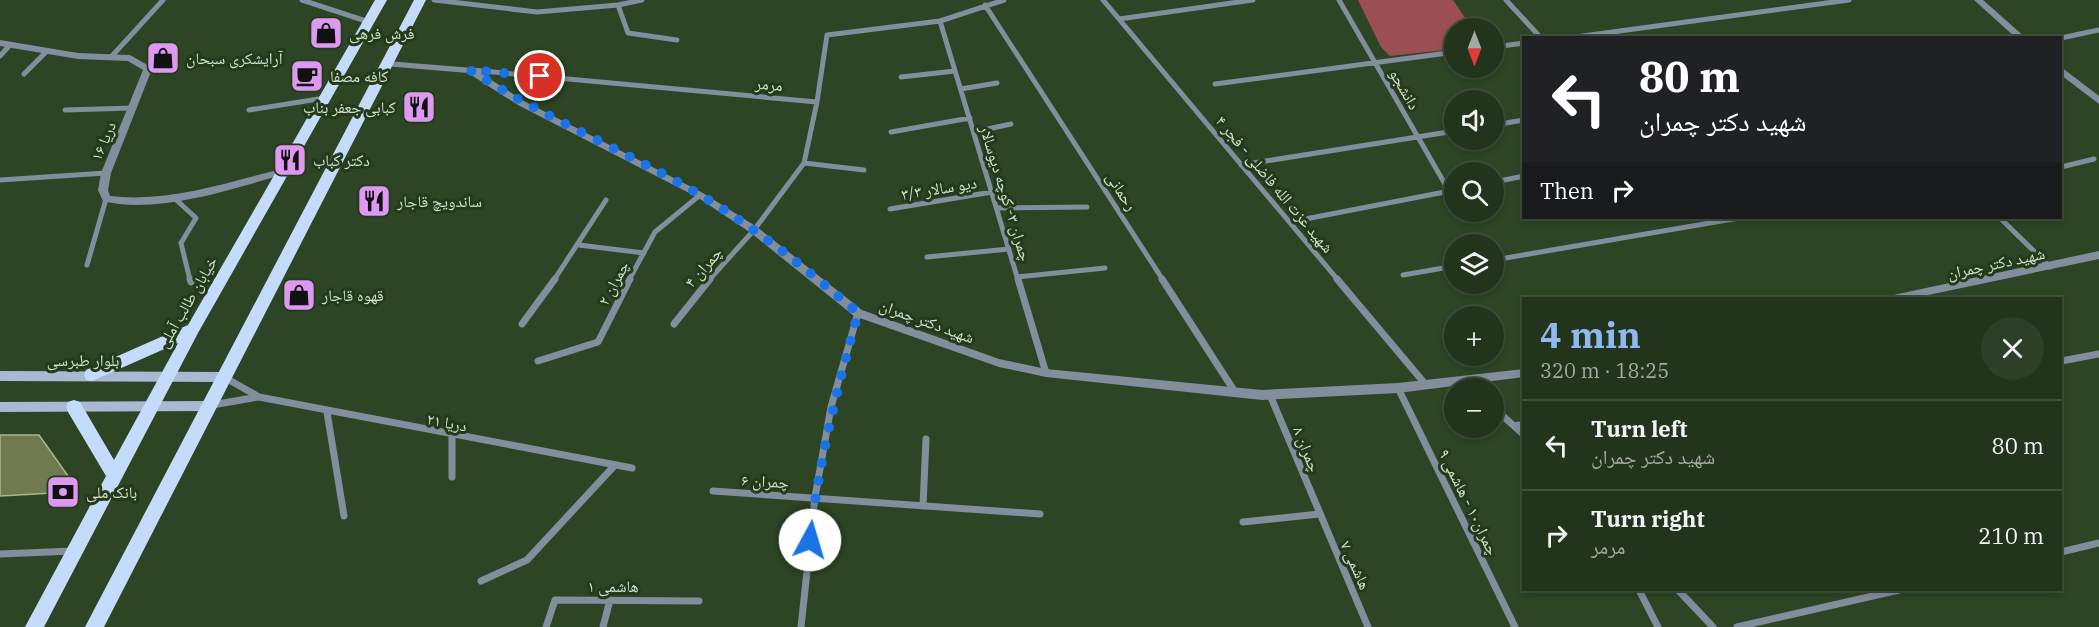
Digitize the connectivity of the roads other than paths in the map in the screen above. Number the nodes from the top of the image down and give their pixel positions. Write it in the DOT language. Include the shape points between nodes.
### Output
graph roads {
  1 [pos="163,0"];
  2 [pos="302,0"];
  3 [pos="381,0"];
  4 [pos="420,0"];
  5 [pos="434,0"];
  6 [pos="580,0"];
  7 [pos="642,0"];
  8 [pos="1004,0"];
  9 [pos="1103,0"];
  10 [pos="1253,0"];
  11 [pos="1338,0"];
  12 [pos="1506,0"];
  13 [pos="1849,0"];
  14 [pos="1978,0"];
  15 [pos="618,5"];
  16 [pos="985,5"];
  17 [pos="577,8"];
  18 [pos="1119,19"];
  19 [pos="940,21"];
  20 [pos="369,22"];
  21 [pos="2099,30"];
  22 [pos="1539,36"];
  23 [pos="1583,36"];
  24 [pos="2020,36"];
  25 [pos="2062,38"];
  26 [pos="677,40"];
  27 [pos="1522,43"];
  28 [pos="4,44"];
  29 [pos="1504,46"];
  30 [pos="47,51"];
  31 [pos="1444,54"];
  32 [pos="0,56"];
  33 [pos="112,56"];
  34 [pos="1375,63"];
  35 [pos="387,64"];
  36 [pos="470,70"];
  37 [pos="956,70"];
  38 [pos="2062,71"];
  39 [pos="24,74"];
  40 [pos="901,77"];
  41 [pos="996,83"];
  42 [pos="1215,84"];
  43 [pos="961,89"];
  44 [pos="328,98"];
  45 [pos="2099,101"];
  46 [pos="817,102"];
  47 [pos="133,108"];
  48 [pos="65,110"];
  49 [pos="249,111"];
  50 [pos="970,118"];
  51 [pos="1522,120"];
  52 [pos="1504,123"];
  53 [pos="1011,124"];
  54 [pos="891,132"];
  55 [pos="974,132"];
  56 [pos="1444,133"];
  57 [pos="1418,137"];
  58 [pos="2094,159"];
  59 [pos="804,163"];
  60 [pos="1241,165"];
  61 [pos="2062,167"];
  62 [pos="864,170"];
  63 [pos="285,171"];
  64 [pos="105,173"];
  65 [pos="1522,176"];
  66 [pos="1444,178"];
  67 [pos="0,180"];
  68 [pos="1504,180"];
  69 [pos="992,192"];
  70 [pos="1444,193"];
  71 [pos="700,195"];
  72 [pos="173,197"];
  73 [pos="106,199"];
  74 [pos="606,200"];
  75 [pos="1087,207"];
  76 [pos="996,208"];
  77 [pos="890,209"];
  78 [pos="1723,219"];
  79 [pos="2001,219"];
  80 [pos="1290,222"];
  81 [pos="754,230"];
  82 [pos="579,245"];
  83 [pos="1009,249"];
  84 [pos="644,253"];
  85 [pos="2099,255"];
  86 [pos="927,257"];
  87 [pos="1504,258"];
  88 [pos="87,265"];
  89 [pos="2050,267"];
  90 [pos="1105,268"];
  91 [pos="1444,268"];
  92 [pos="1403,275"];
  93 [pos="1017,277"];
  94 [pos="191,282"];
  95 [pos="1903,297"];
  96 [pos="858,313"];
  97 [pos="522,324"];
  98 [pos="674,324"];
  99 [pos="193,330"];
  100 [pos="2099,354"];
  101 [pos="538,361"];
  102 [pos="2062,361"];
  103 [pos="1522,372"];
  104 [pos="1046,373"];
  105 [pos="92,375"];
  106 [pos="0,376"];
  107 [pos="224,377"];
  108 [pos="167,378"];
  109 [pos="1498,378"];
  110 [pos="1427,385"];
  111 [pos="1444,385"];
  112 [pos="1398,388"];
  113 [pos="1235,392"];
  114 [pos="1270,394"];
  115 [pos="259,397"];
  116 [pos="74,406"];
  117 [pos="209,406"];
  118 [pos="0,407"];
  119 [pos="152,407"];
  120 [pos="327,412"];
  121 [pos="1504,417"];
  122 [pos="1522,424"];
  123 [pos="1515,426"];
  124 [pos="1522,433"];
  125 [pos="452,436"];
  126 [pos="926,439"];
  127 [pos="615,465"];
  128 [pos="632,468"];
  129 [pos="115,476"];
  130 [pos="452,477"];
  131 [pos="713,491"];
  132 [pos="815,497"];
  133 [pos="923,506"];
  134 [pos="1040,514"];
  135 [pos="1318,514"];
  136 [pos="344,516"];
  137 [pos="1243,522"];
  138 [pos="2099,543"];
  139 [pos="74,551"];
  140 [pos="2062,552"];
  141 [pos="0,554"];
  142 [pos="481,581"];
  143 [pos="1640,591"];
  144 [pos="1679,591"];
  145 [pos="1895,591"];
  146 [pos="610,600"];
  147 [pos="699,601"];
  148 [pos="34,627"];
  149 [pos="94,627"];
  150 [pos="546,627"];
  151 [pos="603,627"];
  152 [pos="801,627"];
  153 [pos="1368,627"];
  154 [pos="1515,627"];
  155 [pos="1658,627"];
  156 [pos="1713,627"];
  157 [pos="1737,627"];
  1 -- 33 [label="street"];
  2 -- 20 [label="street"];
  3 -- 20 [label="main road, خیابان طالب آملی"];
  4 -- 35 [label="main road"];
  5 -- 17 [label="street" via="537,12"];
  6 -- 17 [label="street"];
  7 -- 15 [label="street"];
  8 -- 16 [label="street"];
  9 -- 18 [label="street, شهید عزت الله فاضلی - فجر ۴"];
  10 -- 18 [label="street"];
  11 -- 34 [label="street, دانشجو"];
  12 -- 22 [label="street"];
  13 -- 23 [label="street"];
  14 -- 24 [label="street"];
  15 -- 17 [label="street"];
  15 -- 26 [label="street" via="628,33"];
  16 -- 19 [label="street"];
  16 -- 113 [label="street, رحمانی"];
  18 -- 60 [label="street, شهید عزت الله فاضلی - فجر ۴"];
  19 -- 37 [label="street, چمران ۳- كوچه ديوسالار"];
  19 -- 46 [label="street" via="826,36"];
  20 -- 44 [label="main road, خیابان طالب آملی"];
  21 -- 25 [label="street"];
  27 -- 29 [label="street"];
  28 -- 30 [label="street, دریا ۱۶"];
  28 -- 32 [label="street"];
  30 -- 33 [label="street, دریا ۱۶"];
  30 -- 39 [label="street"];
  31 -- 34 [label="street"];
  33 -- 47 [label="street, دریا ۱۶" via="130,58 148,69"];
  34 -- 42 [label="street"];
  34 -- 57 [label="street, دانشجو"];
  35 -- 36 [label="street, شهید دکتر چمران"];
  35 -- 107 [label="main road"];
  36 -- 46 [label="street, مرمر"];
  36 -- 71 [label="street, شهید دکتر چمران" via="521,103"];
  37 -- 40 [label="street"];
  37 -- 43 [label="street, چمران ۳- كوچه ديوسالار"];
  38 -- 45 [label="street"];
  41 -- 43 [label="street"];
  43 -- 50 [label="street, چمران ۳- كوچه ديوسالار"];
  44 -- 49 [label="street"];
  44 -- 63 [label="main road, خیابان طالب آملی"];
  46 -- 59 [label="street"];
  47 -- 48 [label="street"];
  47 -- 64 [label="street, دریا ۱۶"];
  50 -- 54 [label="street"];
  50 -- 55 [label="street, چمران ۳- كوچه ديوسالار"];
  51 -- 52 [label="street"];
  53 -- 55 [label="street"];
  55 -- 69 [label="street, چمران ۳- كوچه ديوسالار"];
  56 -- 57 [label="street"];
  57 -- 60 [label="street"];
  57 -- 66 [label="street, دانشجو"];
  58 -- 61 [label="street"];
  59 -- 62 [label="street"];
  59 -- 81 [label="street, چمران ۴"];
  60 -- 80 [label="street, شهید عزت الله فاضلی - فجر ۴"];
  63 -- 72 [label="street"];
  63 -- 99 [label="main road, خیابان طالب آملی"];
  64 -- 67 [label="street"];
  64 -- 73 [label="street, دریا ۱۶"];
  65 -- 68 [label="street"];
  69 -- 76 [label="street, چمران ۳- كوچه ديوسالار"];
  69 -- 77 [label="street, دیو سالار ۳/۳"];
  70 -- 80 [label="street"];
  71 -- 81 [label="street, شهید دکتر چمران"];
  71 -- 84 [label="street, چمران ۲" via="655,232"];
  72 -- 73 [label="street" via="123,202"];
  72 -- 94 [label="street" via="196,218 181,243"];
  73 -- 88 [label="street"];
  74 -- 82 [label="street"];
  75 -- 76 [label="street"];
  76 -- 83 [label="street, چمران ۳- كوچه ديوسالار"];
  78 -- 87 [label="street"];
  79 -- 89 [label="street"];
  80 -- 110 [label="street, شهید عزت الله فاضلی - فجر ۴"];
  81 -- 96 [label="street, شهید دکتر چمران"];
  81 -- 98 [label="street, چمران ۴"];
  82 -- 84 [label="street"];
  82 -- 97 [label="street"];
  83 -- 86 [label="street"];
  83 -- 93 [label="street, چمران ۳- كوچه ديوسالار"];
  84 -- 101 [label="street, چمران ۲" via="598,342"];
  85 -- 89 [label="street, شهید دکتر چمران"];
  89 -- 95 [label="street, شهید دکتر چمران"];
  90 -- 93 [label="street"];
  91 -- 92 [label="street"];
  93 -- 104 [label="street, چمران ۳- كوچه ديوسالار"];
  96 -- 104 [label="street, شهید دکتر چمران" via="999,363"];
  96 -- 132 [label="street" via="831,407"];
  99 -- 105 [label="main road"];
  99 -- 108 [label="main road, خیابان طالب آملی"];
  100 -- 102 [label="street"];
  103 -- 109 [label="street, شهید دکتر چمران"];
  104 -- 113 [label="street, شهید دکتر چمران"];
  105 -- 106 [label="main road, بلوار طبرسی"];
  105 -- 108 [label="main road, بلوار طبرسی"];
  107 -- 108 [label="main road, بلوار طبرسی"];
  107 -- 115 [label="street, دریا ۲۱"];
  107 -- 117 [label="main road"];
  108 -- 119 [label="main road, خیابان طالب آملی"];
  110 -- 111 [label="street, شهید دکتر چمران"];
  110 -- 112 [label="street, شهید دکتر چمران"];
  112 -- 114 [label="street, شهید دکتر چمران"];
  112 -- 154 [label="street, چمران۱۰ - هاشمی ۹"];
  113 -- 114 [label="street, شهید دکتر چمران"];
  114 -- 135 [label="street, چمران ۸"];
  115 -- 117 [label="street, دریا ۲۱"];
  115 -- 120 [label="street, دریا ۲۱"];
  116 -- 118 [label="main road"];
  116 -- 119 [label="main road"];
  116 -- 129 [label="main road"];
  117 -- 119 [label="main road"];
  117 -- 149 [label="main road"];
  119 -- 129 [label="main road, خیابان طالب آملی"];
  120 -- 125 [label="street, دریا ۲۱"];
  120 -- 136 [label="street"];
  121 -- 123 [label="street"];
  122 -- 123 [label="street"];
  123 -- 124 [label="street"];
  125 -- 127 [label="street, دریا ۲۱"];
  125 -- 130 [label="street"];
  126 -- 133 [label="street"];
  127 -- 128 [label="street, دریا ۲۱"];
  127 -- 142 [label="street" via="526,561"];
  129 -- 139 [label="main road, خیابان طالب آملی"];
  131 -- 132 [label="street, چمران ۶"];
  132 -- 133 [label="street, چمران ۶"];
  132 -- 152 [label="street"];
  133 -- 134 [label="street, چمران ۶"];
  135 -- 137 [label="street"];
  135 -- 153 [label="street, هاشمی ۷"];
  138 -- 140 [label="street"];
  139 -- 141 [label="street"];
  139 -- 148 [label="main road, خیابان طالب آملی"];
  143 -- 155 [label="street"];
  144 -- 156 [label="street"];
  145 -- 157 [label="street"];
  146 -- 147 [label="street, هاشمی ۱"];
  146 -- 150 [label="street, هاشمی ۱" via="555,600"];
  146 -- 151 [label="street"];
}
